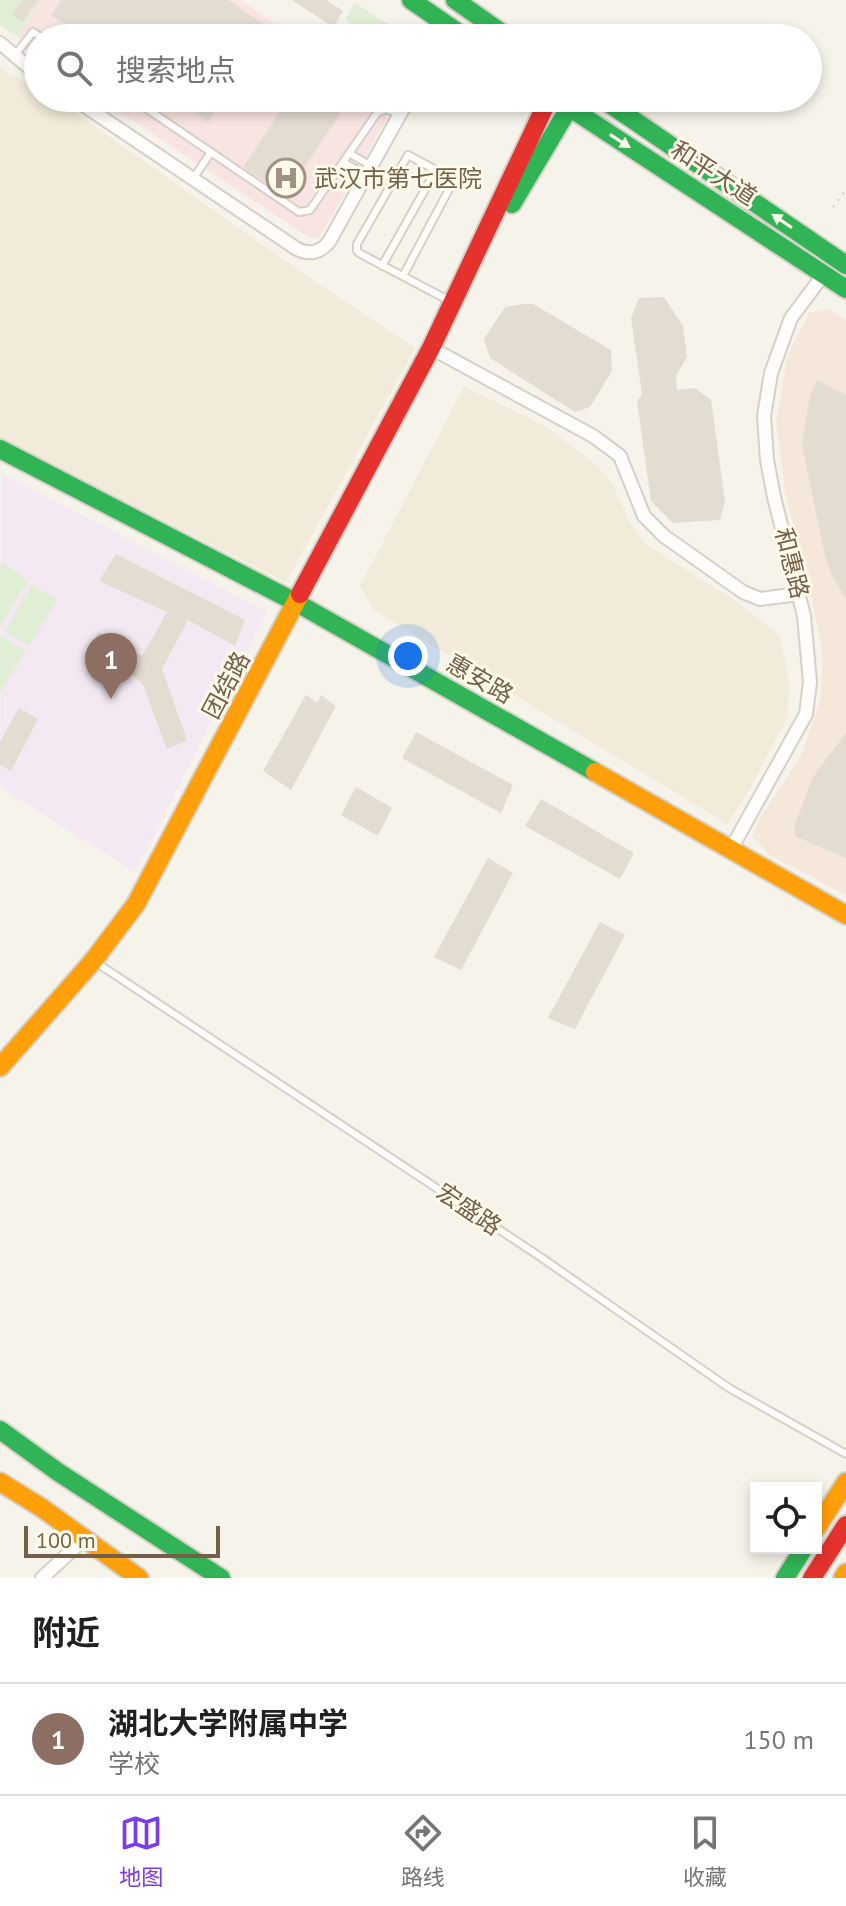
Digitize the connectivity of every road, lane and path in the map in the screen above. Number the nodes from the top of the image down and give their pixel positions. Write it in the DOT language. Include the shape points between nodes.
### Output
graph roads {
  1 [pos="411,0"];
  2 [pos="455,0"];
  3 [pos="440,24"];
  4 [pos="489,24"];
  5 [pos="0,43"];
  6 [pos="24,44"];
  7 [pos="15,55"];
  8 [pos="24,63"];
  9 [pos="94,112"];
  10 [pos="152,112"];
  11 [pos="378,112"];
  12 [pos="395,112"];
  13 [pos="542,112"];
  14 [pos="560,112"];
  15 [pos="582,112"];
  16 [pos="622,112"];
  17 [pos="400,114"];
  18 [pos="211,152"];
  19 [pos="349,153"];
  20 [pos="343,162"];
  21 [pos="436,170"];
  22 [pos="368,171"];
  23 [pos="193,179"];
  24 [pos="846,190"];
  25 [pos="833,207"];
  26 [pos="846,265"];
  27 [pos="382,266"];
  28 [pos="824,274"];
  29 [pos="403,276"];
  30 [pos="846,289"];
  31 [pos="454,301"];
  32 [pos="431,348"];
  33 [pos="0,449"];
  34 [pos="799,594"];
  35 [pos="297,603"];
  36 [pos="731,849"];
  37 [pos="846,915"];
  38 [pos="93,961"];
  39 [pos="0,1067"];
  40 [pos="3,1433"];
  41 [pos="846,1454"];
  42 [pos="58,1472"];
  43 [pos="0,1482"];
  44 [pos="846,1482"];
  45 [pos="42,1508"];
  46 [pos="822,1520"];
  47 [pos="846,1525"];
  48 [pos="84,1539"];
  49 [pos="800,1554"];
  50 [pos="846,1573"];
  51 [pos="42,1578"];
  52 [pos="139,1578"];
  53 [pos="150,1578"];
  54 [pos="210,1578"];
  55 [pos="221,1578"];
  56 [pos="785,1578"];
  57 [pos="812,1578"];
  58 [pos="843,1578"];
  1 -- 3 [label="main road"];
  2 -- 4 [label="main road"];
  5 -- 7 [label="street"];
  6 -- 7 [label="lane"];
  7 -- 8 [label="street"];
  9 -- 23 [label="street"];
  10 -- 18 [label="lane"];
  11 -- 19 [label="lane"];
  12 -- 17 [label="lane"];
  13 -- 31 [label="main road, 团结路"];
  14 -- 31 [label="main road, 团结路"];
  15 -- 28 [label="main road, 和平大道, one-way"];
  26 -- 16 [label="main road, 和平大道, one-way"];
  17 -- 22 [label="street"];
  18 -- 20 [label="lane" via="303,213"];
  18 -- 23 [label="lane"];
  19 -- 20 [label="lane"];
  19 -- 22 [label="lane"];
  20 -- 22 [label="lane"];
  21 -- 27 [label="lane"];
  21 -- 27 [label="lane" via="408,155 357,244 359,253"];
  21 -- 29 [label="lane" via="454,180"];
  22 -- 23 [label="street" via="329,242 308,253"];
  24 -- 25 [label="path"];
  27 -- 29 [label="lane"];
  28 -- 30 [label="main road, 和平大道"];
  28 -- 34 [label="street, 和惠路" via="791,318 771,373 764,416 774,497"];
  29 -- 31 [label="lane"];
  31 -- 32 [label="main road, 团结路"];
  32 -- 34 [label="street" via="558,415 620,456 644,516 743,592 760,599"];
  32 -- 35 [label="main road, 团结路"];
  33 -- 35 [label="main road, 惠安路"];
  34 -- 36 [label="street, 和惠路" via="810,682 806,714"];
  35 -- 36 [label="main road, 惠安路"];
  35 -- 38 [label="main road, 团结路" via="136,904"];
  36 -- 37 [label="main road, 惠安路"];
  38 -- 39 [label="main road, 团结路"];
  38 -- 41 [label="lane, 宏盛路" via="729,1388"];
  40 -- 42 [label="main road"];
  42 -- 54 [label="main road"];
  42 -- 55 [label="main road"];
  43 -- 45 [label="main road"];
  44 -- 46 [label="main road"];
  45 -- 48 [label="main road"];
  45 -- 53 [label="main road"];
  47 -- 57 [label="main road"];
  48 -- 51 [label="street"];
  48 -- 52 [label="main road"];
  49 -- 56 [label="main road"];
  50 -- 58 [label="main road"];
}
